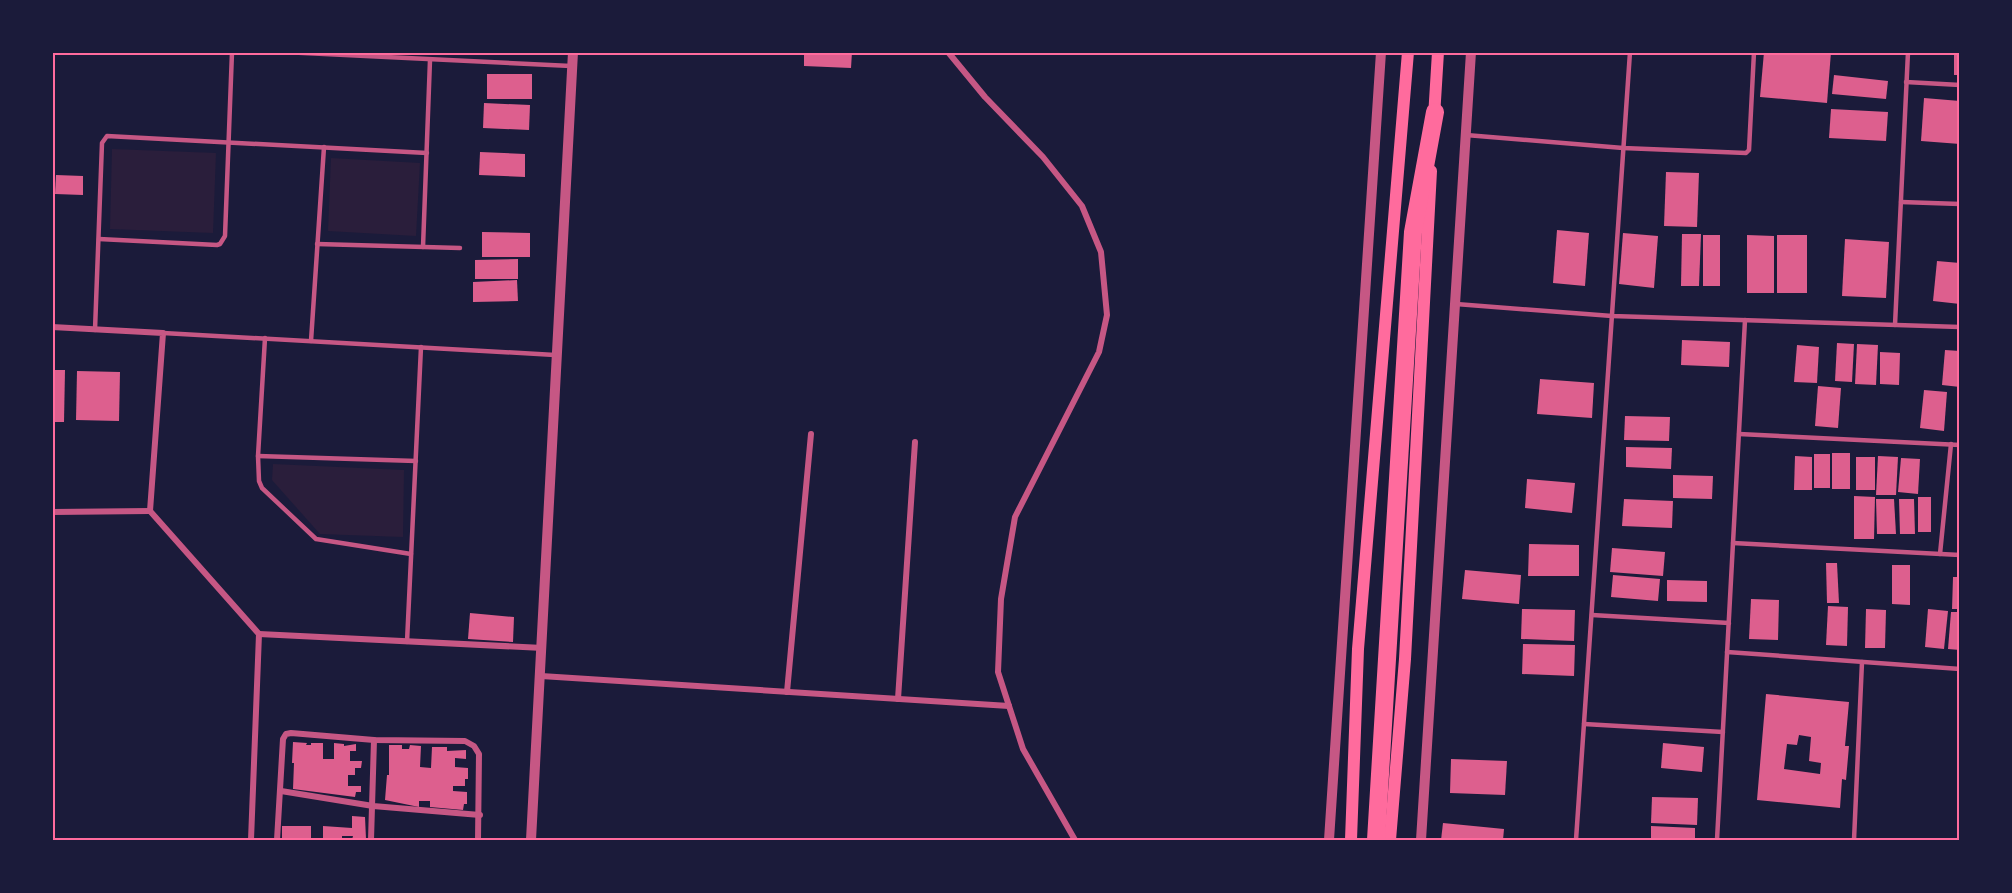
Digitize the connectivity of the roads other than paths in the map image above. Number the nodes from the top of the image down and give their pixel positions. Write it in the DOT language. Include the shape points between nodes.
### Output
graph roads {
  1 [pos="232,52"];
  2 [pos="283,52"];
  3 [pos="573,52"];
  4 [pos="948,52"];
  5 [pos="1380,52"];
  6 [pos="1408,52"];
  7 [pos="1438,52"];
  8 [pos="1471,52"];
  9 [pos="1630,52"];
  10 [pos="1754,52"];
  11 [pos="1908,52"];
  12 [pos="430,60"];
  13 [pos="573,66"];
  14 [pos="1906,82"];
  15 [pos="1959,85"];
  16 [pos="1435,112"];
  17 [pos="1466,135"];
  18 [pos="229,142"];
  19 [pos="324,147"];
  20 [pos="1623,148"];
  21 [pos="427,153"];
  22 [pos="1901,202"];
  23 [pos="1959,204"];
  24 [pos="99,238"];
  25 [pos="317,244"];
  26 [pos="423,247"];
  27 [pos="460,248"];
  28 [pos="1455,304"];
  29 [pos="1612,316"];
  30 [pos="1745,320"];
  31 [pos="1895,325"];
  32 [pos="52,327"];
  33 [pos="1959,327"];
  34 [pos="95,330"];
  35 [pos="162,333"];
  36 [pos="265,338"];
  37 [pos="311,341"];
  38 [pos="421,347"];
  39 [pos="558,355"];
  40 [pos="811,434"];
  41 [pos="1739,434"];
  42 [pos="915,442"];
  43 [pos="1951,444"];
  44 [pos="1959,445"];
  45 [pos="258,456"];
  46 [pos="416,461"];
  47 [pos="150,511"];
  48 [pos="52,512"];
  49 [pos="1733,543"];
  50 [pos="411,554"];
  51 [pos="1940,554"];
  52 [pos="1959,555"];
  53 [pos="1592,615"];
  54 [pos="1729,623"];
  55 [pos="259,634"];
  56 [pos="407,642"];
  57 [pos="543,648"];
  58 [pos="1727,652"];
  59 [pos="1862,662"];
  60 [pos="1959,669"];
  61 [pos="541,676"];
  62 [pos="788,692"];
  63 [pos="898,699"];
  64 [pos="1009,706"];
  65 [pos="1584,724"];
  66 [pos="1723,732"];
  67 [pos="374,740"];
  68 [pos="280,791"];
  69 [pos="373,806"];
  70 [pos="480,815"];
  71 [pos="250,840"];
  72 [pos="277,840"];
  73 [pos="371,840"];
  74 [pos="478,840"];
  75 [pos="531,840"];
  76 [pos="1075,840"];
  77 [pos="1329,840"];
  78 [pos="1352,840"];
  79 [pos="1376,840"];
  80 [pos="1390,840"];
  81 [pos="1421,840"];
  82 [pos="1576,840"];
  83 [pos="1717,840"];
  84 [pos="1854,840"];
  1 -- 18 [label="lane"];
  2 -- 12 [label="lane"];
  3 -- 13 [label="street"];
  4 -- 64 [label="street" via="1082,206 1101,252 1107,315 1099,352 1015,517 1002,599 998,672"];
  5 -- 77 [label="street"];
  6 -- 78 [label="main road" via="1358,649"];
  7 -- 16 [label="main road"];
  8 -- 17 [label="street"];
  9 -- 20 [label="lane"];
  10 -- 20 [label="lane" via="1748,152"];
  11 -- 14 [label="lane"];
  12 -- 13 [label="lane"];
  12 -- 21 [label="lane"];
  13 -- 39 [label="street"];
  14 -- 15 [label="lane"];
  14 -- 22 [label="lane"];
  16 -- 79 [label="highway" via="1413,232"];
  16 -- 80 [label="main road" via="1405,659"];
  17 -- 20 [label="lane"];
  17 -- 28 [label="street"];
  18 -- 19 [label="lane"];
  18 -- 24 [label="lane" via="225,236 220,244"];
  18 -- 24 [label="lane" via="105,137"];
  19 -- 21 [label="lane"];
  19 -- 25 [label="lane"];
  20 -- 29 [label="lane"];
  21 -- 26 [label="lane"];
  22 -- 23 [label="lane"];
  22 -- 31 [label="lane"];
  24 -- 34 [label="lane"];
  25 -- 26 [label="lane"];
  25 -- 37 [label="lane"];
  26 -- 27 [label="lane"];
  28 -- 29 [label="lane"];
  28 -- 81 [label="street"];
  29 -- 30 [label="lane"];
  29 -- 53 [label="lane"];
  30 -- 31 [label="lane"];
  30 -- 41 [label="lane"];
  31 -- 33 [label="lane"];
  32 -- 34 [label="street"];
  34 -- 35 [label="street"];
  35 -- 36 [label="lane"];
  35 -- 47 [label="street"];
  36 -- 37 [label="lane"];
  36 -- 45 [label="lane"];
  37 -- 38 [label="lane"];
  38 -- 39 [label="lane"];
  38 -- 46 [label="lane"];
  39 -- 57 [label="street"];
  40 -- 62 [label="street"];
  41 -- 43 [label="lane"];
  41 -- 49 [label="lane"];
  42 -- 63 [label="street"];
  43 -- 44 [label="lane"];
  43 -- 51 [label="lane"];
  45 -- 46 [label="lane"];
  45 -- 50 [label="lane" via="262,488 312,537"];
  46 -- 50 [label="lane"];
  47 -- 48 [label="street"];
  47 -- 55 [label="street"];
  49 -- 51 [label="lane"];
  49 -- 54 [label="lane"];
  50 -- 56 [label="lane"];
  51 -- 52 [label="lane"];
  53 -- 54 [label="lane"];
  53 -- 65 [label="lane"];
  54 -- 58 [label="lane"];
  55 -- 56 [label="street"];
  55 -- 71 [label="street"];
  56 -- 57 [label="street"];
  57 -- 61 [label="street"];
  58 -- 59 [label="lane"];
  58 -- 66 [label="lane"];
  59 -- 60 [label="lane"];
  59 -- 84 [label="lane"];
  61 -- 62 [label="street"];
  61 -- 75 [label="street"];
  62 -- 63 [label="street"];
  63 -- 64 [label="street"];
  64 -- 76 [label="street" via="1023,749"];
  65 -- 66 [label="lane"];
  65 -- 82 [label="lane"];
  66 -- 83 [label="lane"];
  67 -- 68 [label="street" via="286,734"];
  67 -- 69 [label="street"];
  67 -- 70 [label="street" via="465,741 474,746 478,754"];
  68 -- 69 [label="street"];
  68 -- 72 [label="street"];
  69 -- 70 [label="street"];
  69 -- 73 [label="street"];
  70 -- 74 [label="street"];
}
